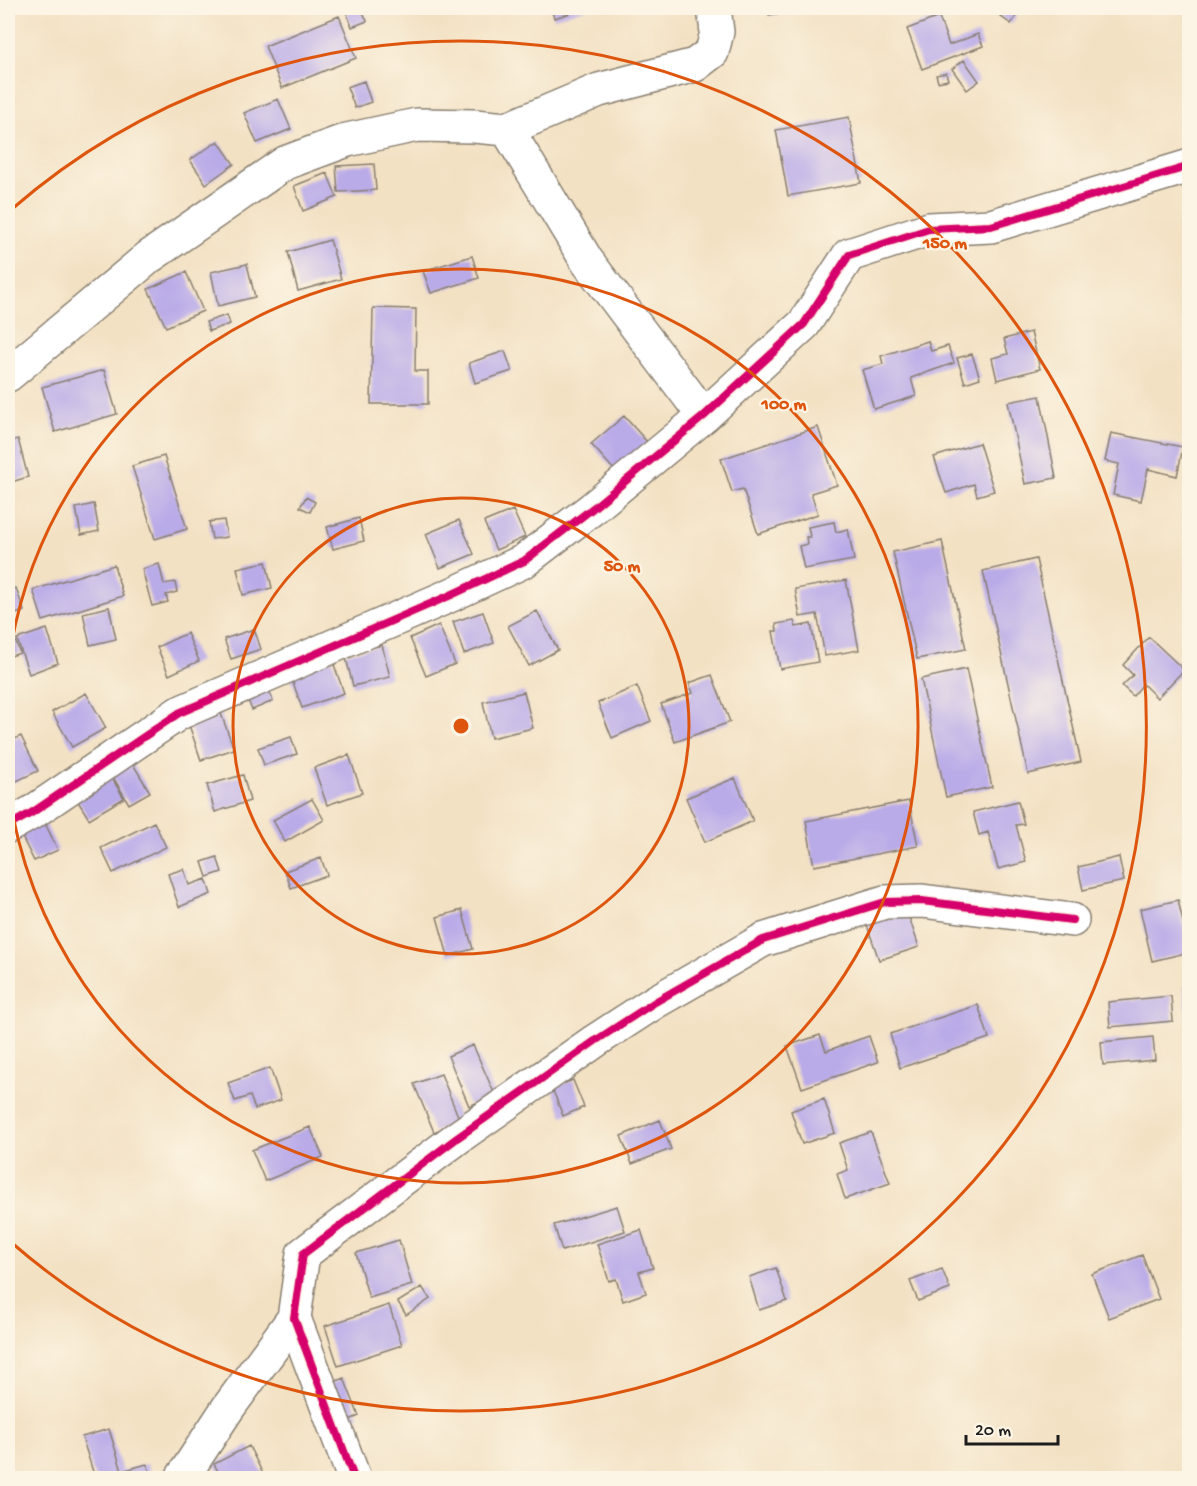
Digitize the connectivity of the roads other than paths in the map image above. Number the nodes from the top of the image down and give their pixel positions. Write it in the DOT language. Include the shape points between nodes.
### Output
graph roads {
  1 [pos="714,8"];
  2 [pos="507,129"];
  3 [pos="1190,166"];
  4 [pos="10,367"];
  5 [pos="704,416"];
  6 [pos="8,826"];
  7 [pos="1072,921"];
  8 [pos="294,1318"];
  9 [pos="183,1479"];
  10 [pos="354,1479"];
  1 -- 2 [label="street" via="717,32 712,52 695,65 600,90"];
  2 -- 4 [label="street" via="417,124 347,140 285,163 149,257"];
  2 -- 5 [label="street" via="587,261"];
  3 -- 5 [label="street" via="991,226 929,229 849,255 804,324"];
  5 -- 6 [label="street" via="524,561 179,713"];
  7 -- 8 [label="street" via="922,901 885,902 763,940 595,1041 303,1254"];
  8 -- 9 [label="street" via="228,1408"];
  8 -- 10 [label="street"];
}
